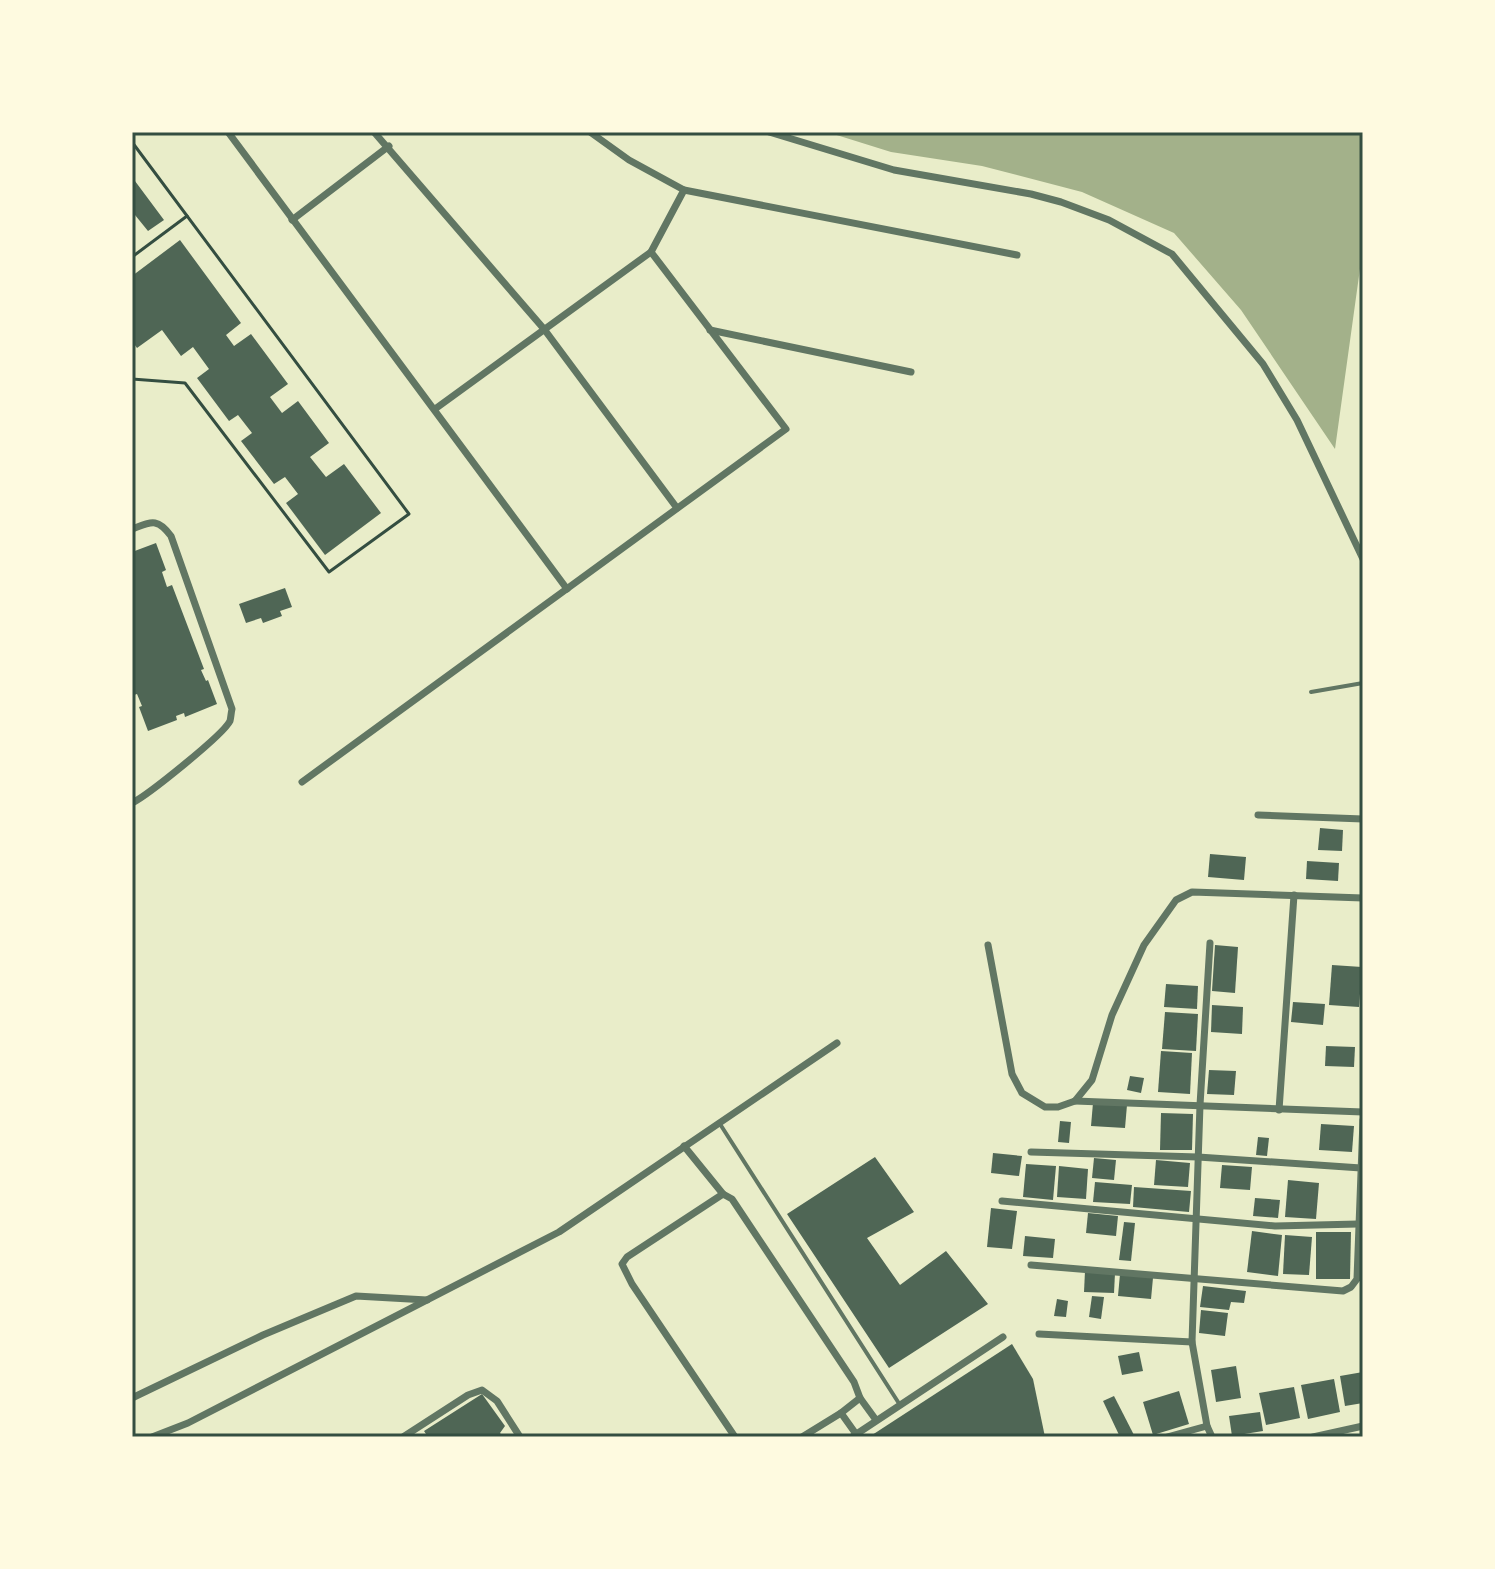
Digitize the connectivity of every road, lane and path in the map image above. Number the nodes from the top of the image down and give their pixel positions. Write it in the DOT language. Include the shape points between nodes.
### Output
graph roads {
  1 [pos="228,132"];
  2 [pos="374,132"];
  3 [pos="590,132"];
  4 [pos="769,132"];
  5 [pos="132,142"];
  6 [pos="389,146"];
  7 [pos="684,190"];
  8 [pos="187,216"];
  9 [pos="292,220"];
  10 [pos="651,252"];
  11 [pos="1017,255"];
  12 [pos="132,257"];
  13 [pos="544,329"];
  14 [pos="710,330"];
  15 [pos="911,372"];
  16 [pos="132,379"];
  17 [pos="435,409"];
  18 [pos="677,508"];
  19 [pos="132,529"];
  20 [pos="1363,559"];
  21 [pos="567,589"];
  22 [pos="1363,683"];
  23 [pos="1311,692"];
  24 [pos="302,782"];
  25 [pos="132,803"];
  26 [pos="1258,815"];
  27 [pos="1363,819"];
  28 [pos="1294,895"];
  29 [pos="1363,898"];
  30 [pos="1210,943"];
  31 [pos="988,945"];
  32 [pos="837,1043"];
  33 [pos="1075,1101"];
  34 [pos="1200,1105"];
  35 [pos="1279,1110"];
  36 [pos="1363,1112"];
  37 [pos="1363,1120"];
  38 [pos="718,1122"];
  39 [pos="684,1146"];
  40 [pos="1031,1152"];
  41 [pos="1198,1157"];
  42 [pos="1361,1168"];
  43 [pos="723,1194"];
  44 [pos="1002,1201"];
  45 [pos="1196,1219"];
  46 [pos="1358,1224"];
  47 [pos="1031,1265"];
  48 [pos="1194,1278"];
  49 [pos="427,1300"];
  50 [pos="1039,1334"];
  51 [pos="1003,1337"];
  52 [pos="1192,1342"];
  53 [pos="132,1398"];
  54 [pos="860,1398"];
  55 [pos="900,1405"];
  56 [pos="841,1413"];
  57 [pos="876,1420"];
  58 [pos="1207,1426"];
  59 [pos="1363,1426"];
  60 [pos="1350,1433"];
  61 [pos="407,1436"];
  62 [pos="854,1436"];
  63 [pos="152,1437"];
  64 [pos="520,1437"];
  65 [pos="735,1437"];
  66 [pos="802,1437"];
  67 [pos="1167,1437"];
  68 [pos="1212,1437"];
  69 [pos="1313,1437"];
  1 -- 9 [label="street"];
  2 -- 6 [label="street"];
  3 -- 7 [label="street"];
  4 -- 20 [label="street" via="894,170 1061,202 1109,220 1172,254 1263,364 1297,420"];
  5 -- 8 [label="path"];
  6 -- 9 [label="street"];
  6 -- 13 [label="street"];
  7 -- 10 [label="street"];
  7 -- 11 [label="street"];
  8 -- 12 [label="path"];
  8 -- 16 [label="path" via="409,514 329,572 185,383"];
  9 -- 17 [label="street"];
  10 -- 13 [label="street"];
  10 -- 14 [label="street"];
  13 -- 17 [label="street"];
  13 -- 18 [label="street"];
  14 -- 15 [label="street"];
  14 -- 18 [label="street" via="786,429"];
  17 -- 21 [label="street"];
  18 -- 21 [label="street"];
  19 -- 25 [label="street" via="152,522 163,525 171,536 232,709 218,733"];
  21 -- 24 [label="street"];
  22 -- 23 [label="lane"];
  26 -- 27 [label="street"];
  28 -- 29 [label="street"];
  28 -- 33 [label="street" via="1192,892 1176,900 1144,945 1112,1015 1092,1080"];
  28 -- 35 [label="street"];
  30 -- 34 [label="street"];
  31 -- 33 [label="street" via="1012,1074 1022,1093 1045,1107"];
  32 -- 38 [label="street"];
  33 -- 34 [label="street"];
  34 -- 35 [label="street"];
  34 -- 41 [label="street"];
  35 -- 36 [label="street"];
  37 -- 42 [label="street"];
  38 -- 39 [label="street"];
  38 -- 55 [label="lane"];
  39 -- 43 [label="street"];
  39 -- 49 [label="street" via="559,1232"];
  40 -- 41 [label="street"];
  41 -- 42 [label="street"];
  41 -- 45 [label="street"];
  42 -- 46 [label="street"];
  43 -- 54 [label="street" via="732,1199"];
  43 -- 65 [label="street" via="622,1264"];
  44 -- 45 [label="street"];
  45 -- 46 [label="street" via="1275,1226"];
  45 -- 48 [label="street"];
  46 -- 48 [label="street" via="1357,1279 1343,1291"];
  47 -- 48 [label="street"];
  48 -- 52 [label="street"];
  49 -- 53 [label="street" via="356,1296"];
  49 -- 63 [label="street"];
  50 -- 52 [label="street"];
  51 -- 55 [label="street"];
  52 -- 58 [label="street"];
  54 -- 56 [label="street"];
  54 -- 57 [label="street"];
  55 -- 57 [label="street"];
  56 -- 62 [label="street"];
  56 -- 66 [label="street"];
  57 -- 62 [label="street"];
  58 -- 67 [label="street"];
  58 -- 68 [label="street"];
  59 -- 60 [label="street"];
  60 -- 69 [label="street"];
  61 -- 64 [label="street" via="482,1390 497,1401"];
}
